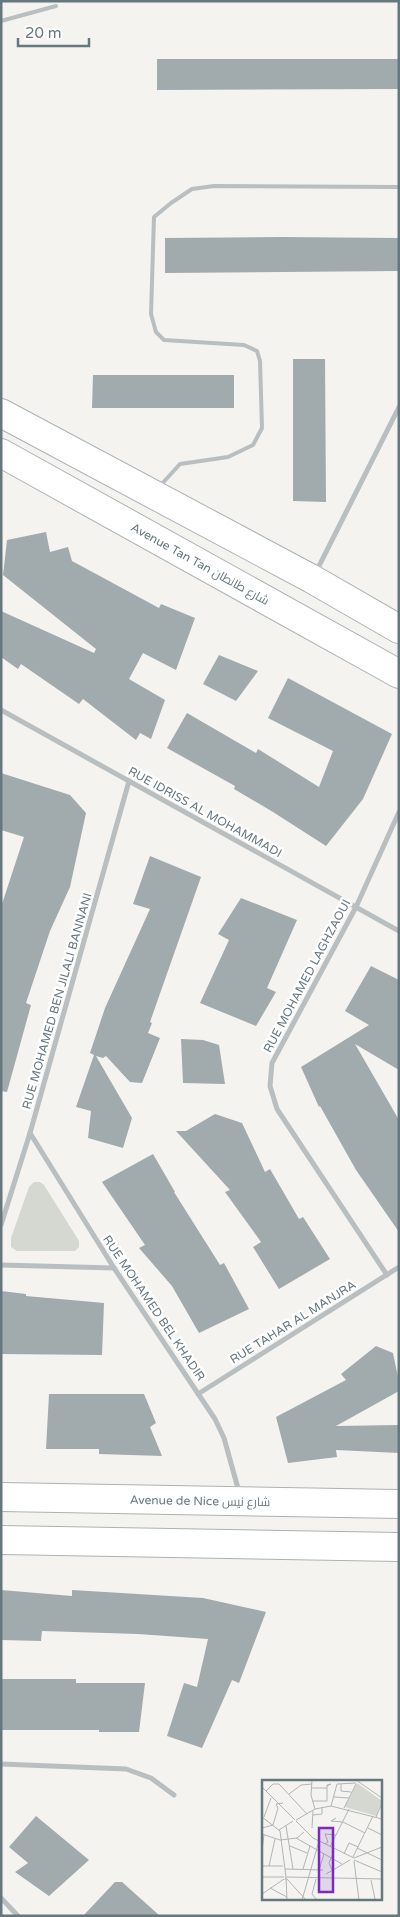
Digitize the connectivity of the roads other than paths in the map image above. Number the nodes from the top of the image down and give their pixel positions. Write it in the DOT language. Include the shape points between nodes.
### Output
graph roads {
  1 [pos="56,6"];
  2 [pos="1,21"];
  3 [pos="399,187"];
  4 [pos="399,407"];
  5 [pos="1,412"];
  6 [pos="1,453"];
  7 [pos="152,494"];
  8 [pos="312,579"];
  9 [pos="399,629"];
  10 [pos="399,674"];
  11 [pos="1,710"];
  12 [pos="128,781"];
  13 [pos="399,812"];
  14 [pos="356,908"];
  15 [pos="399,932"];
  16 [pos="30,1133"];
  17 [pos="1,1226"];
  18 [pos="1,1265"];
  19 [pos="399,1267"];
  20 [pos="114,1268"];
  21 [pos="387,1275"];
  22 [pos="198,1394"];
  23 [pos="1,1497"];
  24 [pos="242,1502"];
  25 [pos="399,1504"];
  26 [pos="1,1540"];
  27 [pos="399,1548"];
  28 [pos="1,1764"];
  29 [pos="174,1795"];
  30 [pos="1,1898"];
  31 [pos="18,1916"];
  1 -- 2 [label="lane"];
  3 -- 7 [label="lane" via="214,186 192,189 154,217 151,314 156,332 164,340 244,345 257,351 262,428 253,446 228,457 180,464"];
  4 -- 8 [label="street"];
  5 -- 7 [label="main road"];
  6 -- 10 [label="main road, Avenue Tan Tan شارع طانطان"];
  7 -- 8 [label="main road"];
  8 -- 9 [label="main road"];
  11 -- 12 [label="street, RUE IDRISS AL MOHAMMADI"];
  12 -- 14 [label="street, RUE IDRISS AL MOHAMMADI"];
  12 -- 16 [label="street, RUE MOHAMED BEN JILALI BANNANI"];
  13 -- 14 [label="street, RUE MOHAMED LAGHZAOUI"];
  14 -- 15 [label="street, RUE IDRISS AL MOHAMMADI"];
  14 -- 21 [label="street, RUE MOHAMED LAGHZAOUI" via="272,1063 270,1086 277,1109"];
  16 -- 17 [label="street, RUE MOHAMED BEN JILALI BANNANI"];
  16 -- 20 [label="street, RUE MOHAMED BEL KHADIR"];
  18 -- 20 [label="street"];
  19 -- 21 [label="street, RUE TAHAR AL MANJRA"];
  20 -- 22 [label="street, RUE MOHAMED BEL KHADIR"];
  21 -- 22 [label="street, RUE TAHAR AL MANJRA"];
  22 -- 24 [label="street, RUE MOHAMED BEL KHADIR" via="224,1438"];
  23 -- 24 [label="main road, Avenue de Nice شارع نيس"];
  24 -- 25 [label="main road, Avenue de Nice شارع نيس"];
  26 -- 27 [label="main road"];
  28 -- 29 [label="street" via="126,1769 151,1778"];
  30 -- 31 [label="street"];
}
